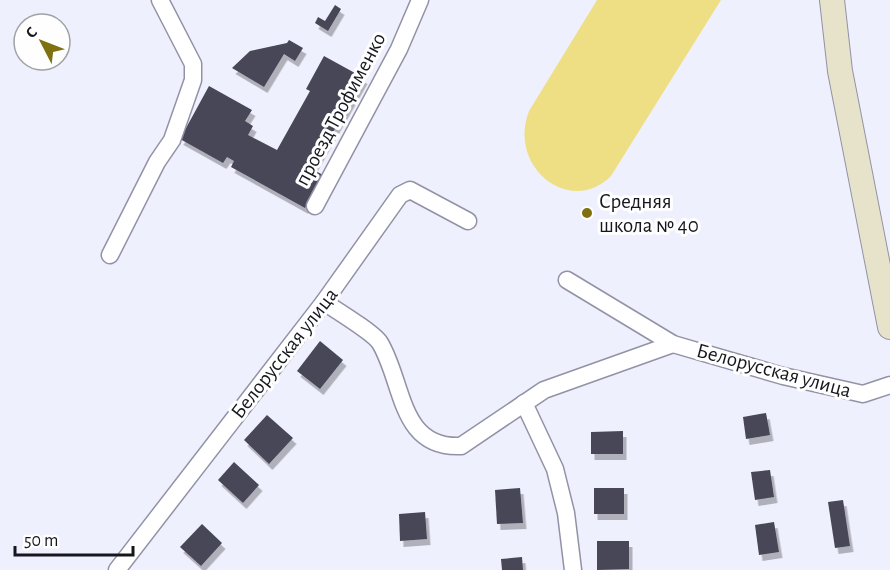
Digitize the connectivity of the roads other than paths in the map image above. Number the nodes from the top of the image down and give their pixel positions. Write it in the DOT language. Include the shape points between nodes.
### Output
graph roads {
  1 [pos="160,0"];
  2 [pos="420,0"];
  3 [pos="832,0"];
  4 [pos="315,206"];
  5 [pos="468,221"];
  6 [pos="110,255"];
  7 [pos="567,280"];
  8 [pos="324,302"];
  9 [pos="890,327"];
  10 [pos="673,344"];
  11 [pos="890,385"];
  12 [pos="524,403"];
  13 [pos="117,570"];
  14 [pos="573,570"];
  1 -- 6 [label="street" via="193,64 193,80 172,140"];
  2 -- 4 [label="street, проезд Трофименко" via="399,49"];
  3 -- 9 [label="main road" via="840,71"];
  5 -- 8 [label="street, Белорусская улица" via="410,190 405,191"];
  7 -- 10 [label="street, Белорусская улица"];
  8 -- 12 [label="street" via="379,342 409,419 436,444 461,446"];
  8 -- 13 [label="street, Белорусская улица"];
  10 -- 11 [label="street, Белорусская улица" via="863,394"];
  10 -- 12 [label="street" via="544,390"];
  12 -- 14 [label="street" via="555,469 566,513"];
}
